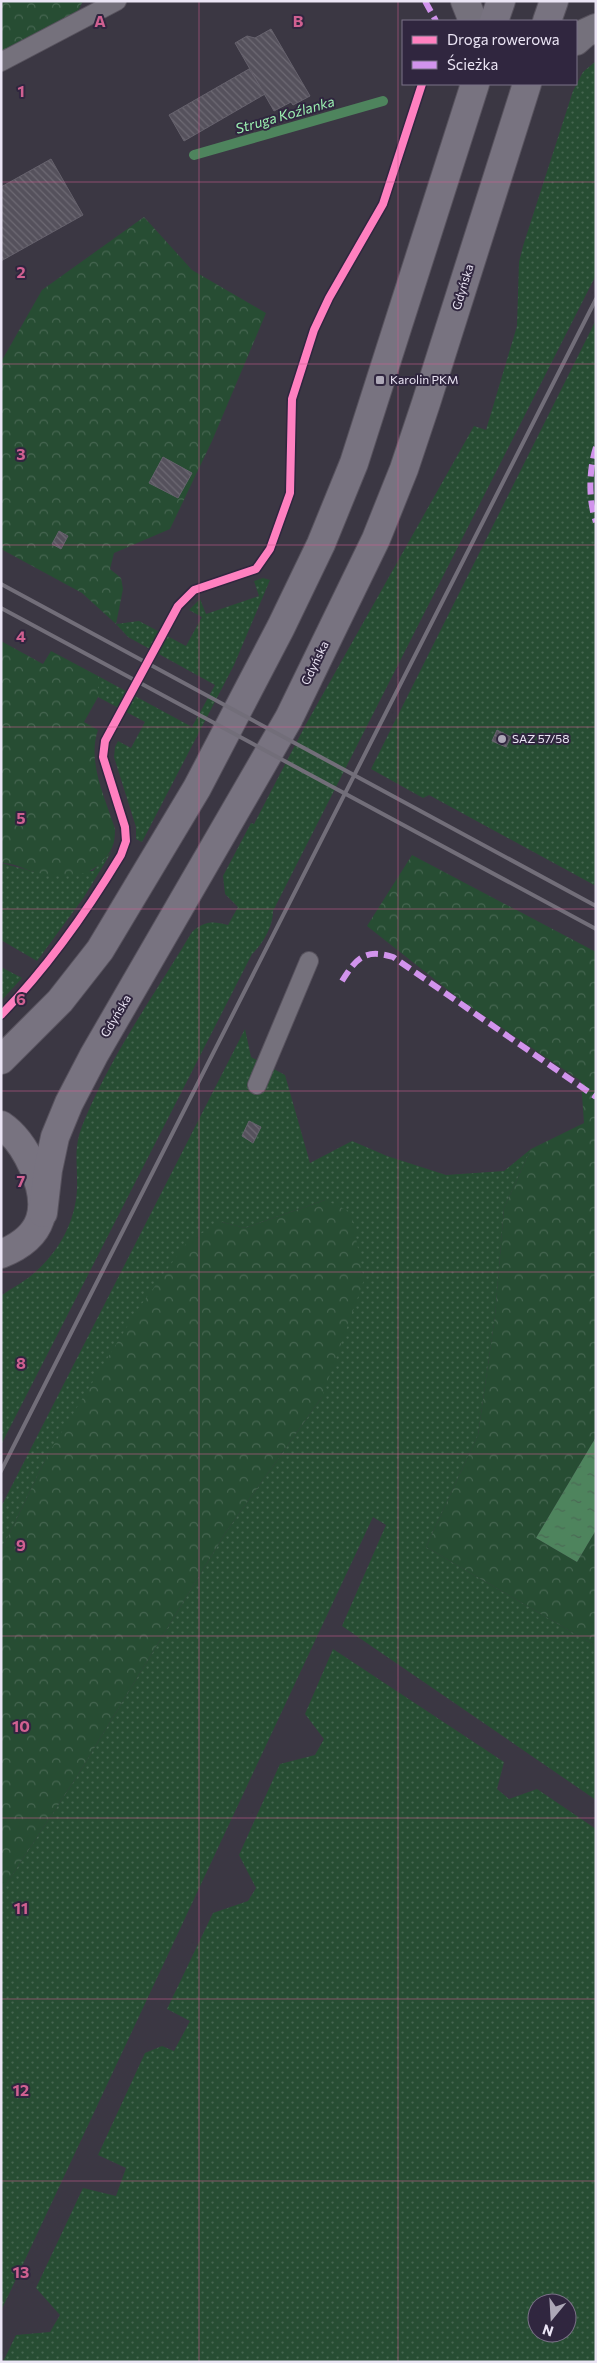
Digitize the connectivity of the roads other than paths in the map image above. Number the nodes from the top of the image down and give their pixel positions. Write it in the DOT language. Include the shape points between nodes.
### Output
graph roads {
  1 [pos="117,1"];
  2 [pos="465,1"];
  3 [pos="501,1"];
  4 [pos="554,1"];
  5 [pos="472,20"];
  6 [pos="494,20"];
  7 [pos="547,20"];
  8 [pos="596,28"];
  9 [pos="577,40"];
  10 [pos="1,62"];
  11 [pos="475,85"];
  12 [pos="527,85"];
  13 [pos="309,961"];
  14 [pos="1,1060"];
  15 [pos="257,1085"];
  16 [pos="1,1124"];
  17 [pos="43,1213"];
  18 [pos="30,1237"];
  19 [pos="1,1254"];
  20 [pos="1,1264"];
  1 -- 10 [label="lane"];
  2 -- 5 [label="street"];
  3 -- 6 [label="main road"];
  4 -- 7 [label="main road"];
  8 -- 9 [label="street"];
  11 -- 14 [label="main road" via="354,463 321,544 197,788 100,950 60,1001"];
  12 -- 17 [label="main road, Gdyńska" via="426,403 376,539 289,718 69,1103 51,1154"];
  13 -- 15 [label="lane"];
  16 -- 17 [label="main road" via="28,1156 40,1184"];
  17 -- 18 [label="main road"];
  18 -- 19 [label="main road"];
  18 -- 20 [label="main road"];
}
